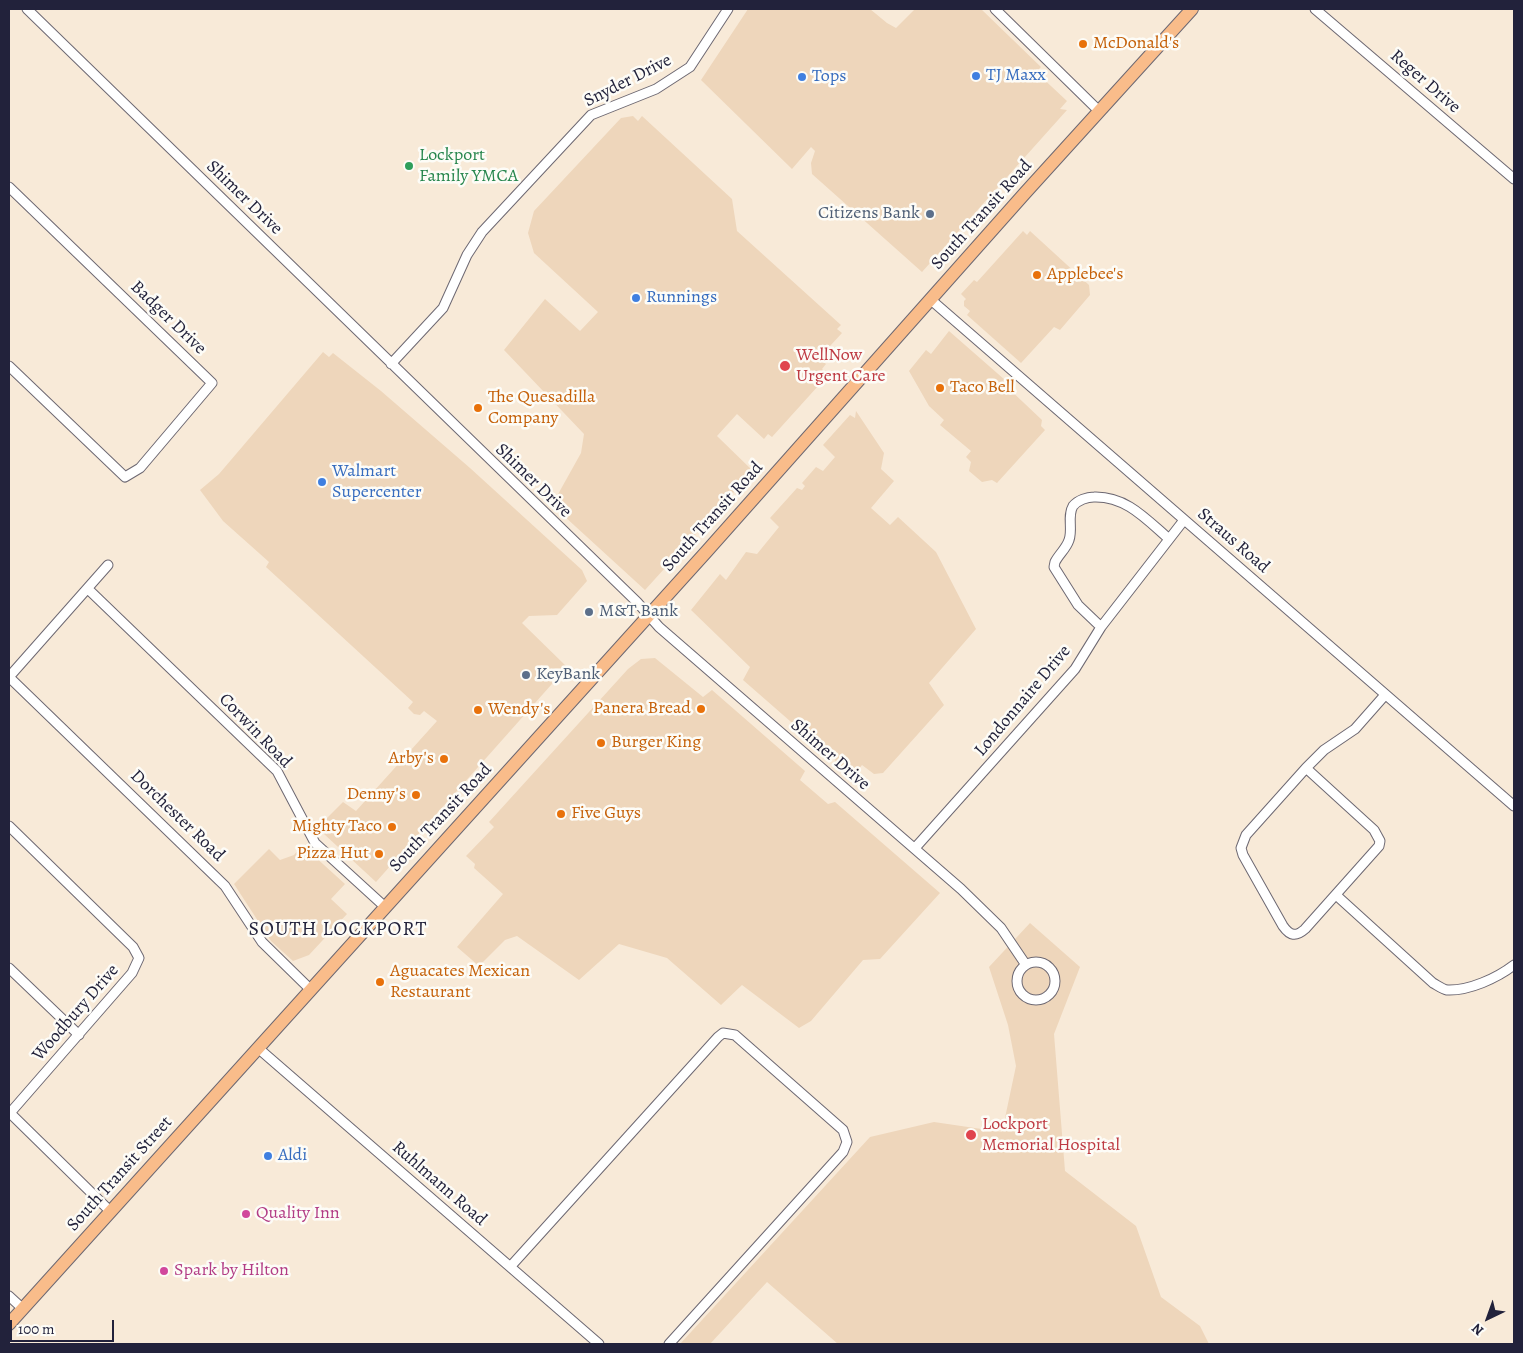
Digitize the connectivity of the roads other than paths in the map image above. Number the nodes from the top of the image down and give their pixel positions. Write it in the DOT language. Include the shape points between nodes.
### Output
graph roads {
  1 [pos="27,9"];
  2 [pos="728,9"];
  3 [pos="995,9"];
  4 [pos="1192,9"];
  5 [pos="1315,9"];
  6 [pos="1100,111"];
  7 [pos="1514,179"];
  8 [pos="9,187"];
  9 [pos="930,299"];
  10 [pos="391,364"];
  11 [pos="9,366"];
  12 [pos="1184,520"];
  13 [pos="1169,539"];
  14 [pos="108,565"];
  15 [pos="88,589"];
  16 [pos="648,614"];
  17 [pos="1100,627"];
  18 [pos="9,677"];
  19 [pos="1385,695"];
  20 [pos="1306,768"];
  21 [pos="1514,806"];
  22 [pos="9,826"];
  23 [pos="915,848"];
  24 [pos="1336,895"];
  25 [pos="384,906"];
  26 [pos="1026,965"];
  27 [pos="1514,965"];
  28 [pos="9,968"];
  29 [pos="310,989"];
  30 [pos="79,1035"];
  31 [pos="258,1048"];
  32 [pos="9,1112"];
  33 [pos="110,1211"];
  34 [pos="510,1267"];
  35 [pos="9,1296"];
  36 [pos="22,1308"];
  37 [pos="9,1324"];
  38 [pos="599,1344"];
  39 [pos="669,1344"];
  1 -- 10 [label="street, Shimer Drive"];
  2 -- 10 [label="street, Snyder Drive" via="690,67 656,88 591,115 482,232 467,255 443,308"];
  3 -- 6 [label="street"];
  4 -- 6 [label="highway, South Transit Road"];
  5 -- 7 [label="street, Reger Drive"];
  6 -- 9 [label="highway, South Transit Road"];
  8 -- 11 [label="street, Badger Drive" via="212,383 140,468 125,477"];
  9 -- 12 [label="street, Straus Road"];
  9 -- 16 [label="highway, South Transit Road"];
  10 -- 16 [label="street, Shimer Drive"];
  12 -- 13 [label="street, Londonnaire Drive"];
  12 -- 19 [label="street, Straus Road"];
  13 -- 17 [label="street, Londonnaire Drive"];
  13 -- 17 [label="street" via="1119,500 1087,497 1072,507 1069,540 1054,567 1078,605"];
  14 -- 15 [label="street"];
  15 -- 18 [label="street"];
  15 -- 25 [label="street, Corwin Road" via="277,771 315,843"];
  16 -- 23 [label="street, Shimer Drive" via="713,675"];
  16 -- 25 [label="highway, South Transit Road"];
  17 -- 23 [label="street, Londonnaire Drive" via="1075,669"];
  18 -- 29 [label="street, Dorchester Road" via="225,886 262,942"];
  19 -- 20 [label="street" via="1355,729 1324,750"];
  19 -- 21 [label="street, Straus Road"];
  20 -- 24 [label="street" via="1374,830 1380,841"];
  20 -- 24 [label="street" via="1246,835 1241,848 1287,932 1293,935 1299,934"];
  22 -- 30 [label="street, Woodbury Drive" via="133,948 139,958 132,973"];
  23 -- 26 [label="street, Shimer Drive" via="985,912"];
  24 -- 27 [label="street" via="1433,983 1445,990 1496,977"];
  25 -- 29 [label="highway, South Transit Road"];
  26 -- 26 [label="street" via="1018,974 1020,992 1030,999 1048,996 1054,985 1053,973 1038,962"];
  28 -- 30 [label="street"];
  29 -- 31 [label="highway, South Transit Road"];
  30 -- 32 [label="street, Woodbury Drive"];
  31 -- 33 [label="highway, South Transit Street"];
  31 -- 34 [label="street, Ruhlmann Road"];
  32 -- 33 [label="street"];
  33 -- 36 [label="highway, South Transit Street"];
  34 -- 38 [label="street, Ruhlmann Road"];
  34 -- 39 [label="street" via="718,1037 722,1034 736,1035 844,1130 847,1142 842,1152"];
  35 -- 36 [label="street"];
  36 -- 37 [label="highway, South Transit Street"];
}
